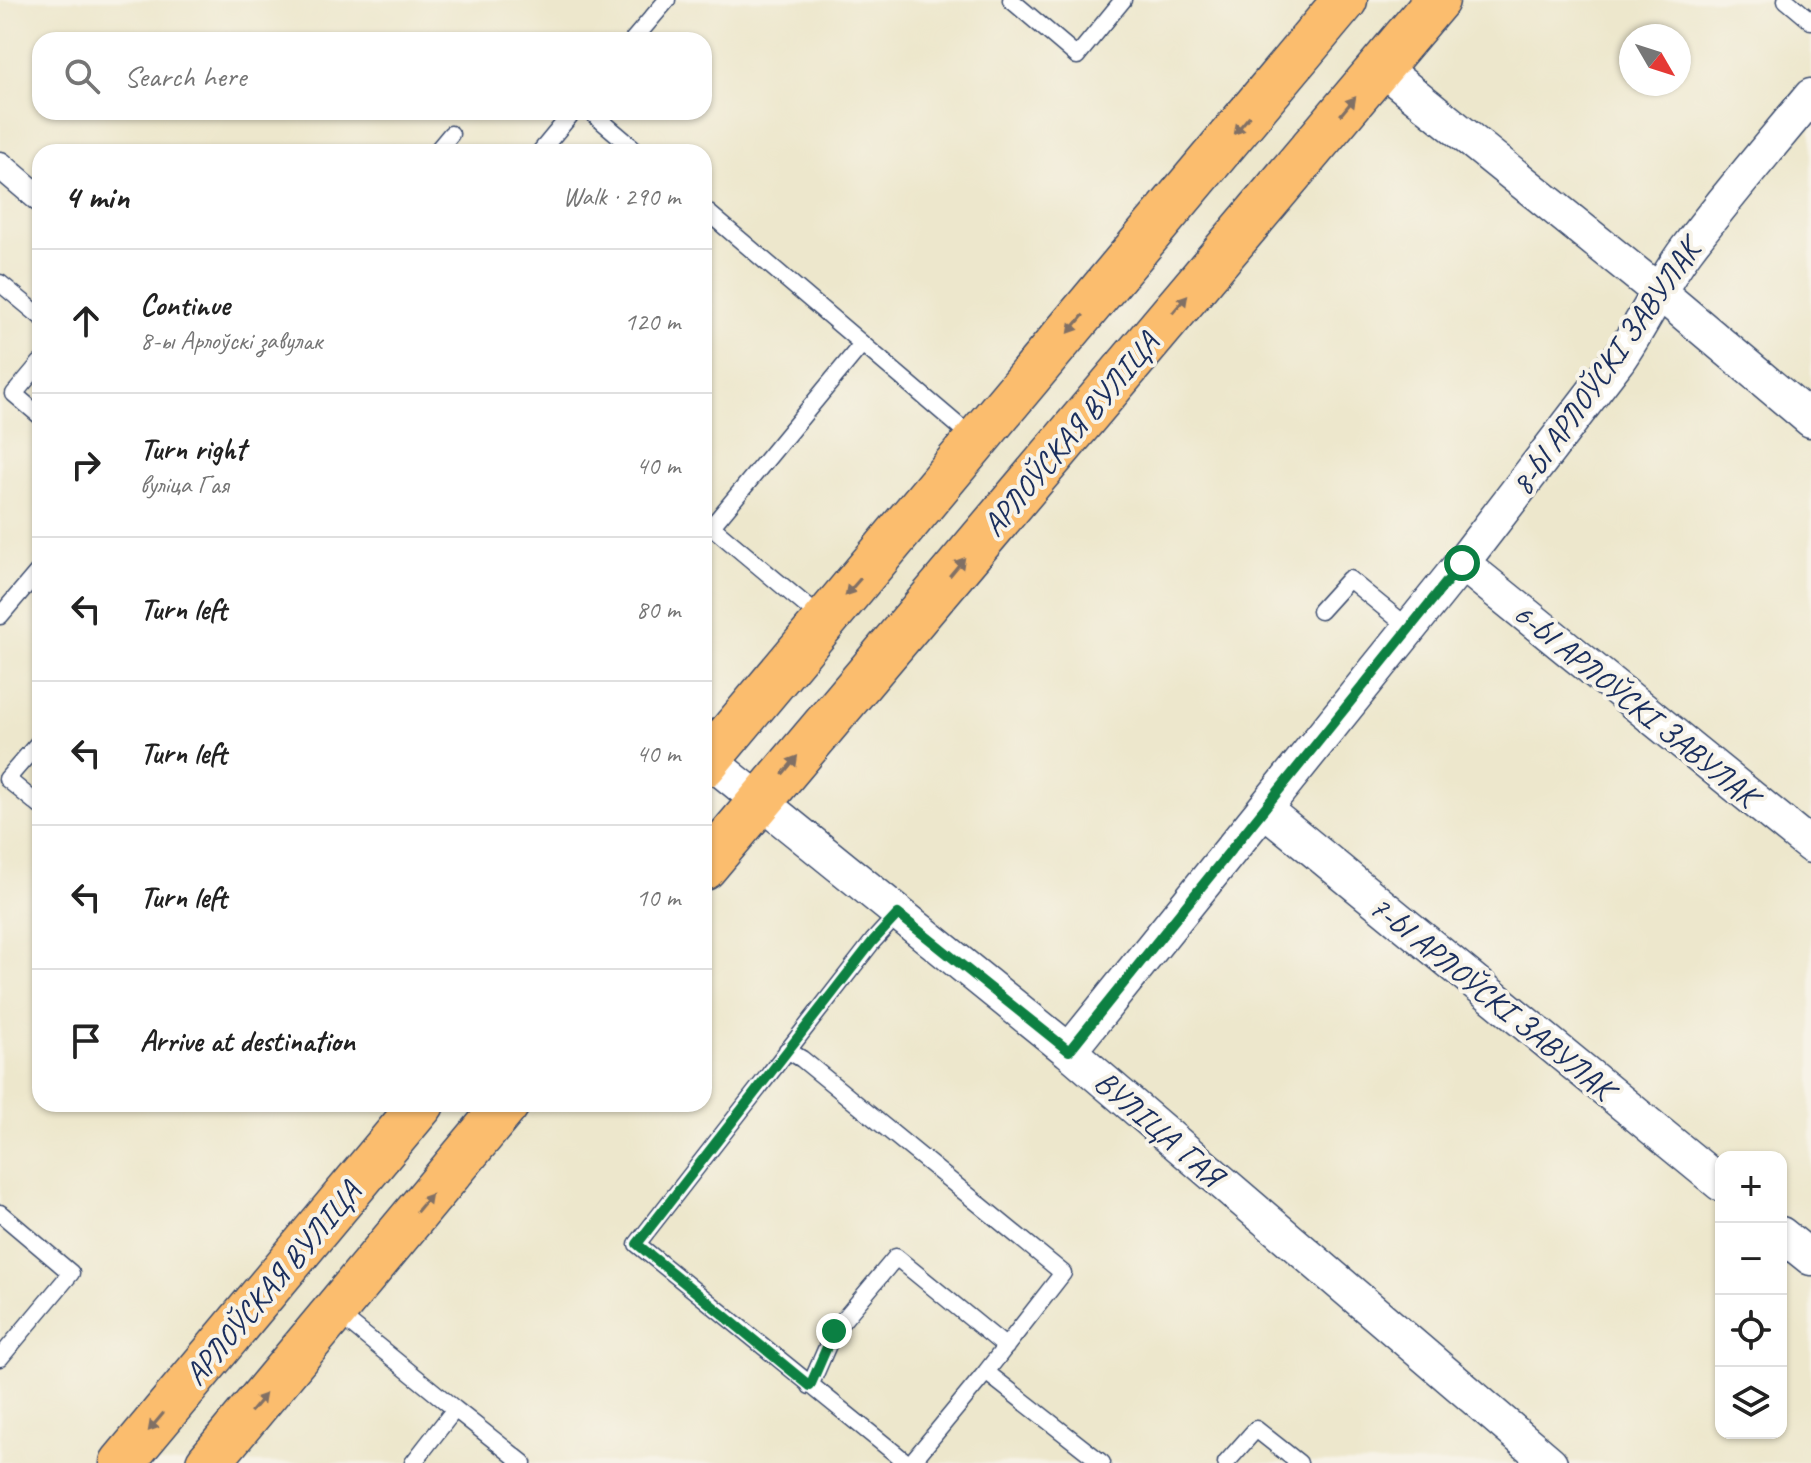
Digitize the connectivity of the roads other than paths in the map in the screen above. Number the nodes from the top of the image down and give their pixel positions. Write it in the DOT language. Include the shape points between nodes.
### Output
graph roads {
  1 [pos="667,0"];
  2 [pos="1011,0"];
  3 [pos="1123,0"];
  4 [pos="1345,0"];
  5 [pos="1437,0"];
  6 [pos="1786,0"];
  7 [pos="1811,21"];
  8 [pos="640,32"];
  9 [pos="1380,67"];
  10 [pos="1811,96"];
  11 [pos="566,120"];
  12 [pos="600,120"];
  13 [pos="451,134"];
  14 [pos="443,144"];
  15 [pos="547,144"];
  16 [pos="629,144"];
  17 [pos="0,165"];
  18 [pos="32,192"];
  19 [pos="712,216"];
  20 [pos="0,283"];
  21 [pos="1658,291"];
  22 [pos="32,309"];
  23 [pos="862,344"];
  24 [pos="32,373"];
  25 [pos="32,409"];
  26 [pos="1811,420"];
  27 [pos="978,442"];
  28 [pos="712,518"];
  29 [pos="712,526"];
  30 [pos="1462,563"];
  31 [pos="32,578"];
  32 [pos="1320,611"];
  33 [pos="0,616"];
  34 [pos="824,620"];
  35 [pos="1409,628"];
  36 [pos="32,751"];
  37 [pos="712,755"];
  38 [pos="712,766"];
  39 [pos="4,784"];
  40 [pos="32,801"];
  41 [pos="761,801"];
  42 [pos="1264,809"];
  43 [pos="1811,846"];
  44 [pos="712,859"];
  45 [pos="898,914"];
  46 [pos="787,1050"];
  47 [pos="1069,1051"];
  48 [pos="408,1112"];
  49 [pos="500,1112"];
  50 [pos="1715,1179"];
  51 [pos="0,1213"];
  52 [pos="1787,1239"];
  53 [pos="1811,1258"];
  54 [pos="334,1311"];
  55 [pos="1006,1347"];
  56 [pos="0,1358"];
  57 [pos="986,1372"];
  58 [pos="810,1386"];
  59 [pos="455,1409"];
  60 [pos="122,1463"];
  61 [pos="208,1463"];
  62 [pos="413,1463"];
  63 [pos="523,1463"];
  64 [pos="909,1463"];
  65 [pos="1102,1463"];
  66 [pos="1226,1463"];
  67 [pos="1299,1463"];
  68 [pos="1550,1463"];
  1 -- 8 [label="lane"];
  2 -- 3 [label="lane" via="1077,56"];
  4 -- 27 [label="main road, АРЛОЎСКАЯ ВУЛІЦА, one-way"];
  5 -- 9 [label="main road, АРЛОЎСКАЯ ВУЛІЦА"];
  6 -- 7 [label="lane"];
  9 -- 21 [label="street"];
  41 -- 9 [label="main road, АРЛОЎСКАЯ ВУЛІЦА, one-way"];
  10 -- 21 [label="street, 8-Ы АРЛОЎСКІ ЗАВУЛАК"];
  11 -- 15 [label="lane"];
  12 -- 16 [label="lane"];
  13 -- 14 [label="lane"];
  17 -- 18 [label="street"];
  19 -- 23 [label="lane"];
  20 -- 22 [label="lane"];
  21 -- 26 [label="street"];
  21 -- 30 [label="street, 8-Ы АРЛОЎСКІ ЗАВУЛАК" via="1618,360"];
  23 -- 27 [label="lane"];
  23 -- 28 [label="lane"];
  24 -- 25 [label="lane" via="14,394"];
  27 -- 34 [label="main road, АРЛОЎСКАЯ ВУЛІЦА, one-way"];
  29 -- 34 [label="lane"];
  30 -- 35 [label="street, 8-Ы АРЛОЎСКІ ЗАВУЛАК"];
  30 -- 43 [label="street, 6-Ы АРЛОЎСКІ ЗАВУЛАК"];
  31 -- 33 [label="lane"];
  32 -- 35 [label="lane" via="1349,579"];
  34 -- 37 [label="main road, АРЛОЎСКАЯ ВУЛІЦА"];
  35 -- 42 [label="street, 8-Ы АРЛОЎСКІ ЗАВУЛАК"];
  36 -- 39 [label="lane"];
  38 -- 41 [label="street, ВУЛІЦА ГАЯ"];
  39 -- 40 [label="lane"];
  41 -- 44 [label="main road, АРЛОЎСКАЯ ВУЛІЦА"];
  41 -- 45 [label="street, ВУЛІЦА ГАЯ"];
  42 -- 47 [label="street, 8-Ы АРЛОЎСКІ ЗАВУЛАК"];
  42 -- 50 [label="street, 7-Ы АРЛОЎСКІ ЗАВУЛАК"];
  45 -- 46 [label="lane"];
  45 -- 47 [label="street, ВУЛІЦА ГАЯ"];
  46 -- 55 [label="lane" via="1063,1273"];
  46 -- 58 [label="lane" via="637,1244"];
  47 -- 68 [label="street, ВУЛІЦА ГАЯ"];
  48 -- 60 [label="main road, АРЛОЎСКАЯ ВУЛІЦА, one-way"];
  54 -- 49 [label="main road, АРЛОЎСКАЯ ВУЛІЦА, one-way"];
  51 -- 56 [label="lane" via="71,1273"];
  52 -- 53 [label="street"];
  54 -- 59 [label="lane"];
  61 -- 54 [label="main road, АРЛОЎСКАЯ ВУЛІЦА, one-way"];
  55 -- 57 [label="lane"];
  55 -- 58 [label="lane" via="896,1257 834,1331"];
  57 -- 64 [label="lane"];
  57 -- 65 [label="lane"];
  58 -- 64 [label="lane"];
  59 -- 62 [label="lane"];
  59 -- 63 [label="lane"];
  66 -- 67 [label="lane" via="1256,1429"];
}
